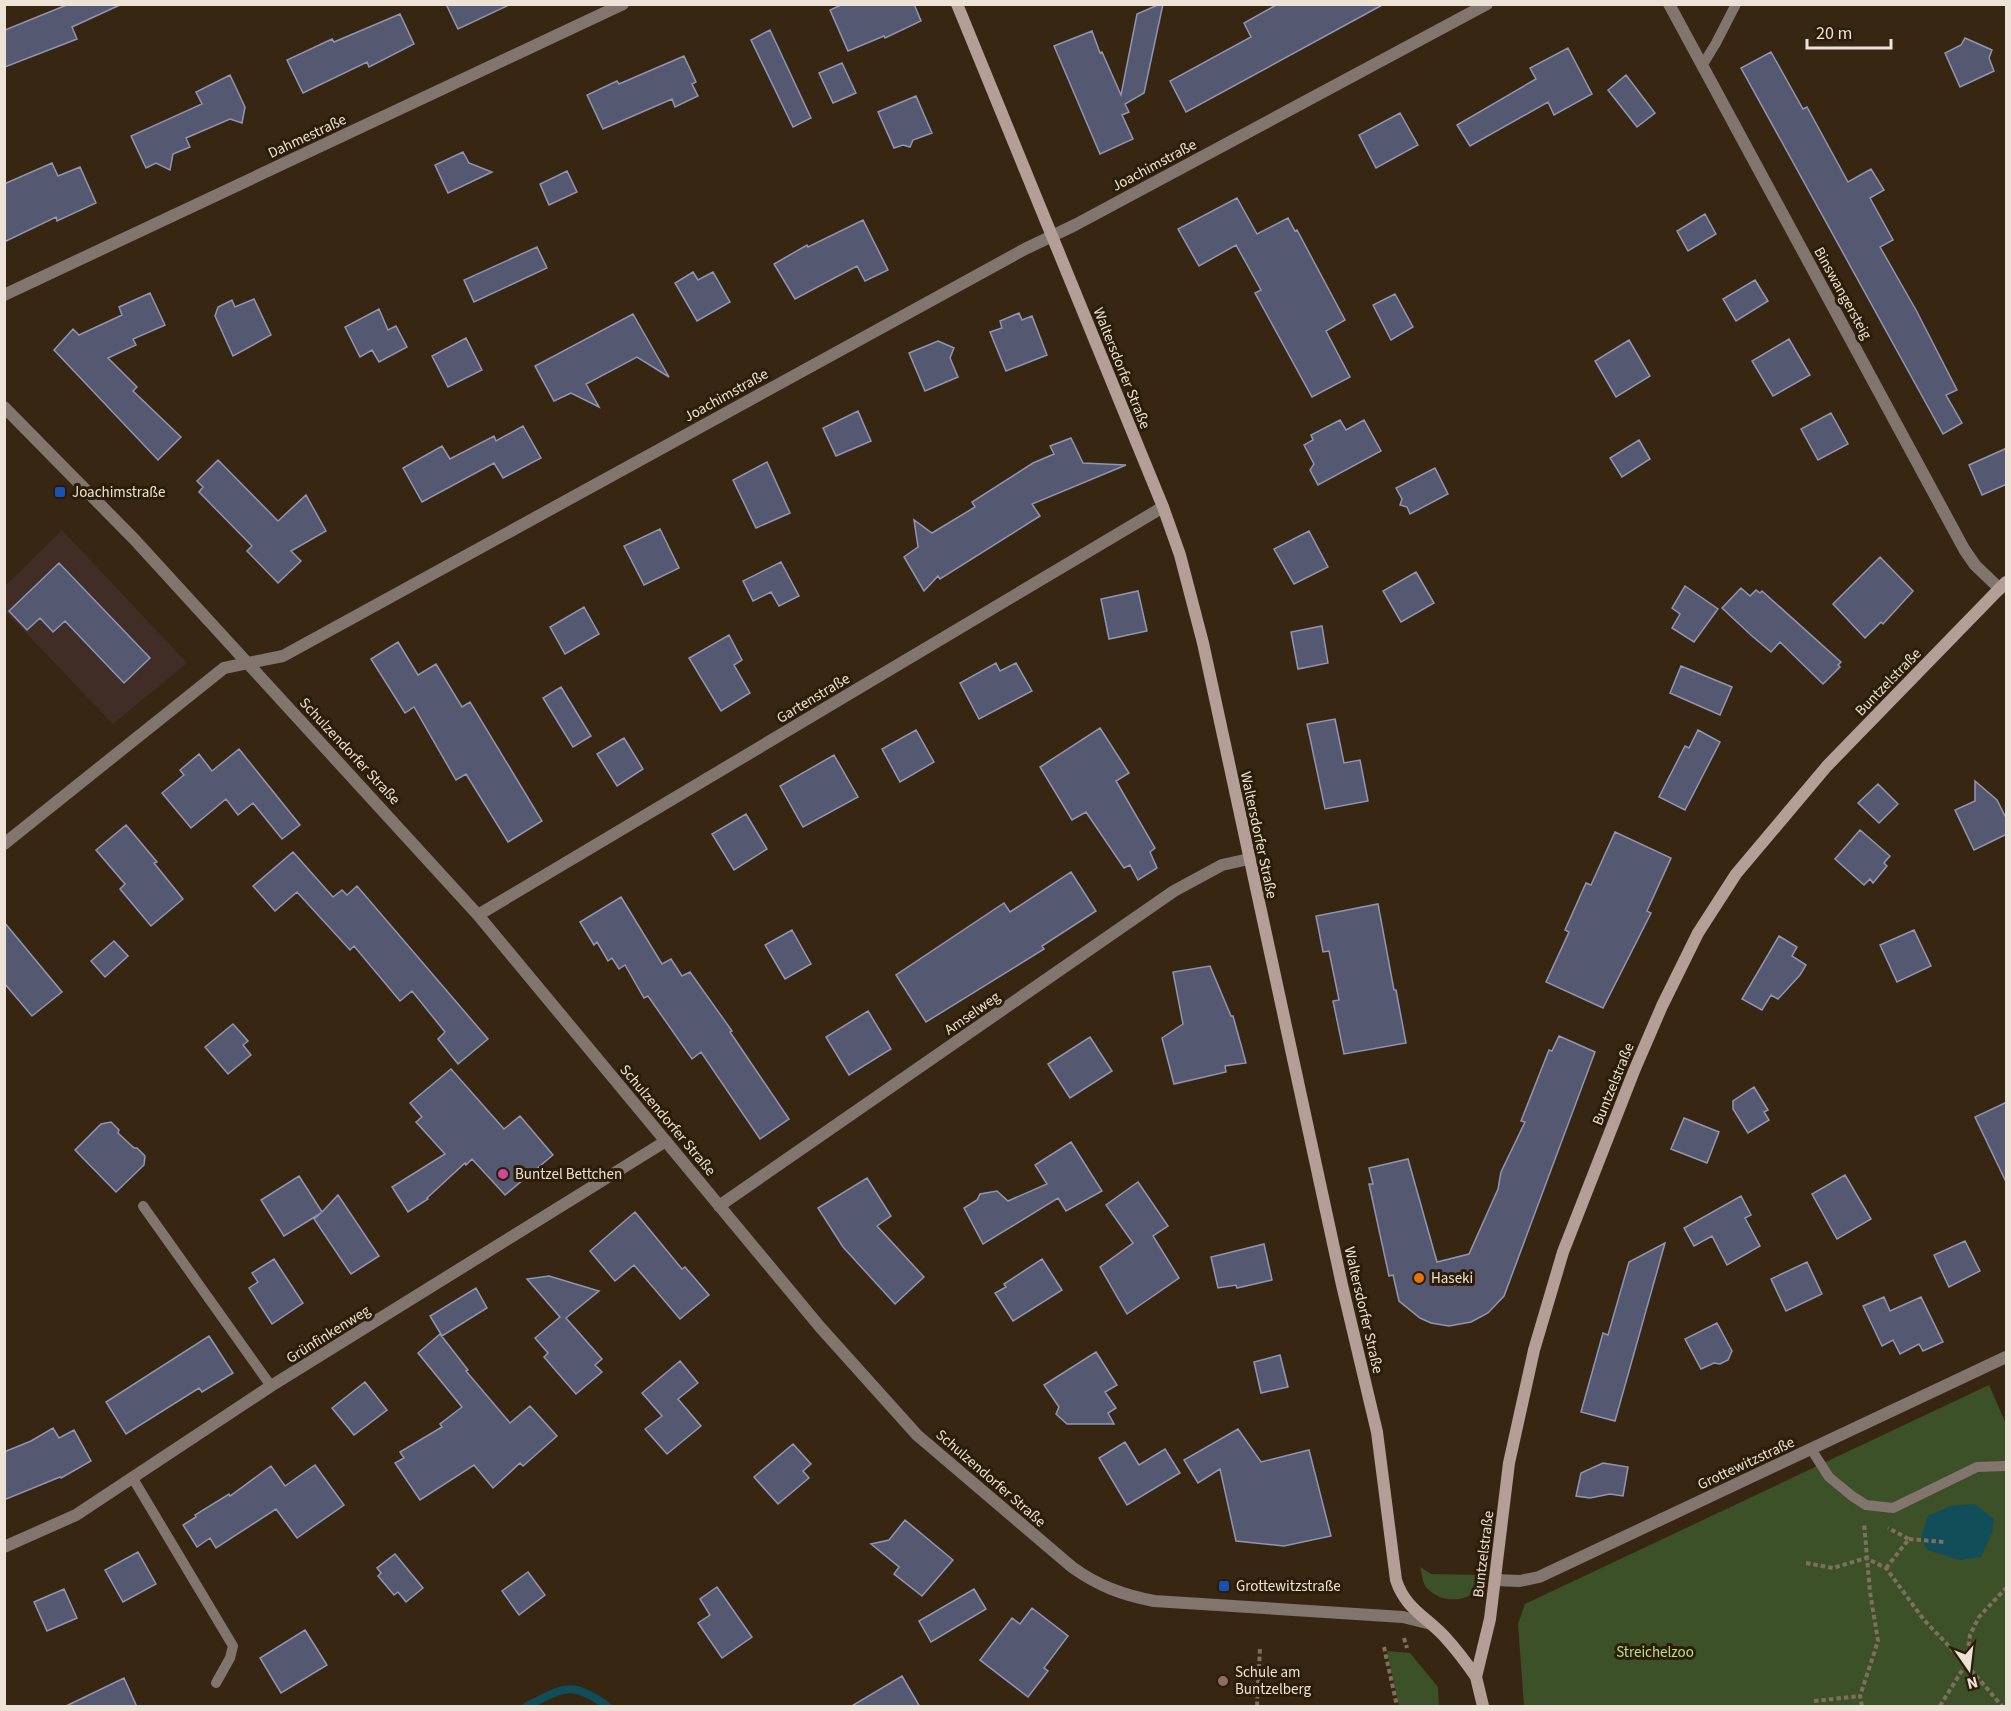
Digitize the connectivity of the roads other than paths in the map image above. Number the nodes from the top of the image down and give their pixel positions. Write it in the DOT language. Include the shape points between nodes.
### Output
graph roads {
  1 [pos="623,4"];
  2 [pos="957,4"];
  3 [pos="1487,4"];
  4 [pos="1669,4"];
  5 [pos="1736,4"];
  6 [pos="1702,66"];
  7 [pos="1052,236"];
  8 [pos="4,295"];
  9 [pos="4,406"];
  10 [pos="1163,507"];
  11 [pos="2003,586"];
  12 [pos="248,663"];
  13 [pos="4,844"];
  14 [pos="1249,859"];
  15 [pos="478,915"];
  16 [pos="666,1141"];
  17 [pos="143,1206"];
  18 [pos="719,1206"];
  19 [pos="2007,1358"];
  20 [pos="272,1386"];
  21 [pos="1811,1449"];
  22 [pos="2007,1466"];
  23 [pos="132,1478"];
  24 [pos="4,1547"];
  25 [pos="1495,1580"];
  26 [pos="1431,1624"];
  27 [pos="1476,1677"];
  28 [pos="216,1683"];
  29 [pos="1483,1707"];
  1 -- 8 [label="street, Dahmestraße"];
  2 -- 7 [label="street, Waltersdorfer Straße"];
  3 -- 7 [label="street, Joachimstraße"];
  4 -- 6 [label="street, Binswangersteig"];
  5 -- 6 [label="lane"];
  6 -- 11 [label="street, Binswangersteig" via="1964,549 1975,565"];
  7 -- 10 [label="street, Waltersdorfer Straße"];
  7 -- 12 [label="street, Joachimstraße" via="283,656"];
  9 -- 12 [label="street, Schulzendorfer Straße"];
  10 -- 14 [label="street, Waltersdorfer Straße" via="1194,604"];
  10 -- 15 [label="street, Gartenstraße"];
  11 -- 25 [label="street, Buntzelstraße" via="1799,798 1736,874 1698,933 1634,1071 1563,1252 1534,1350 1509,1463"];
  12 -- 13 [label="street, Joachimstraße" via="224,668"];
  12 -- 15 [label="street, Schulzendorfer Straße"];
  14 -- 18 [label="street, Amselweg" via="1222,865 1174,891"];
  14 -- 26 [label="street, Waltersdorfer Straße" via="1377,1432 1396,1580 1406,1602"];
  15 -- 16 [label="street, Schulzendorfer Straße"];
  16 -- 18 [label="street, Schulzendorfer Straße"];
  16 -- 20 [label="street, Grünfinkenweg"];
  17 -- 20 [label="lane"];
  18 -- 26 [label="street, Schulzendorfer Straße" via="917,1435 1089,1579 1128,1596 1154,1601 1403,1617"];
  19 -- 21 [label="street, Grottewitzstraße"];
  20 -- 23 [label="street, Grünfinkenweg"];
  21 -- 22 [label="lane" via="1829,1477 1865,1510 1893,1508 1977,1467"];
  21 -- 25 [label="street, Grottewitzstraße" via="1539,1577"];
  23 -- 24 [label="street, Grünfinkenweg" via="76,1515"];
  23 -- 28 [label="lane" via="233,1646"];
  25 -- 27 [label="street, Buntzelstraße"];
  26 -- 27 [label="street, Waltersdorfer Straße"];
  27 -- 29 [label="street, Buntzelstraße"];
}
